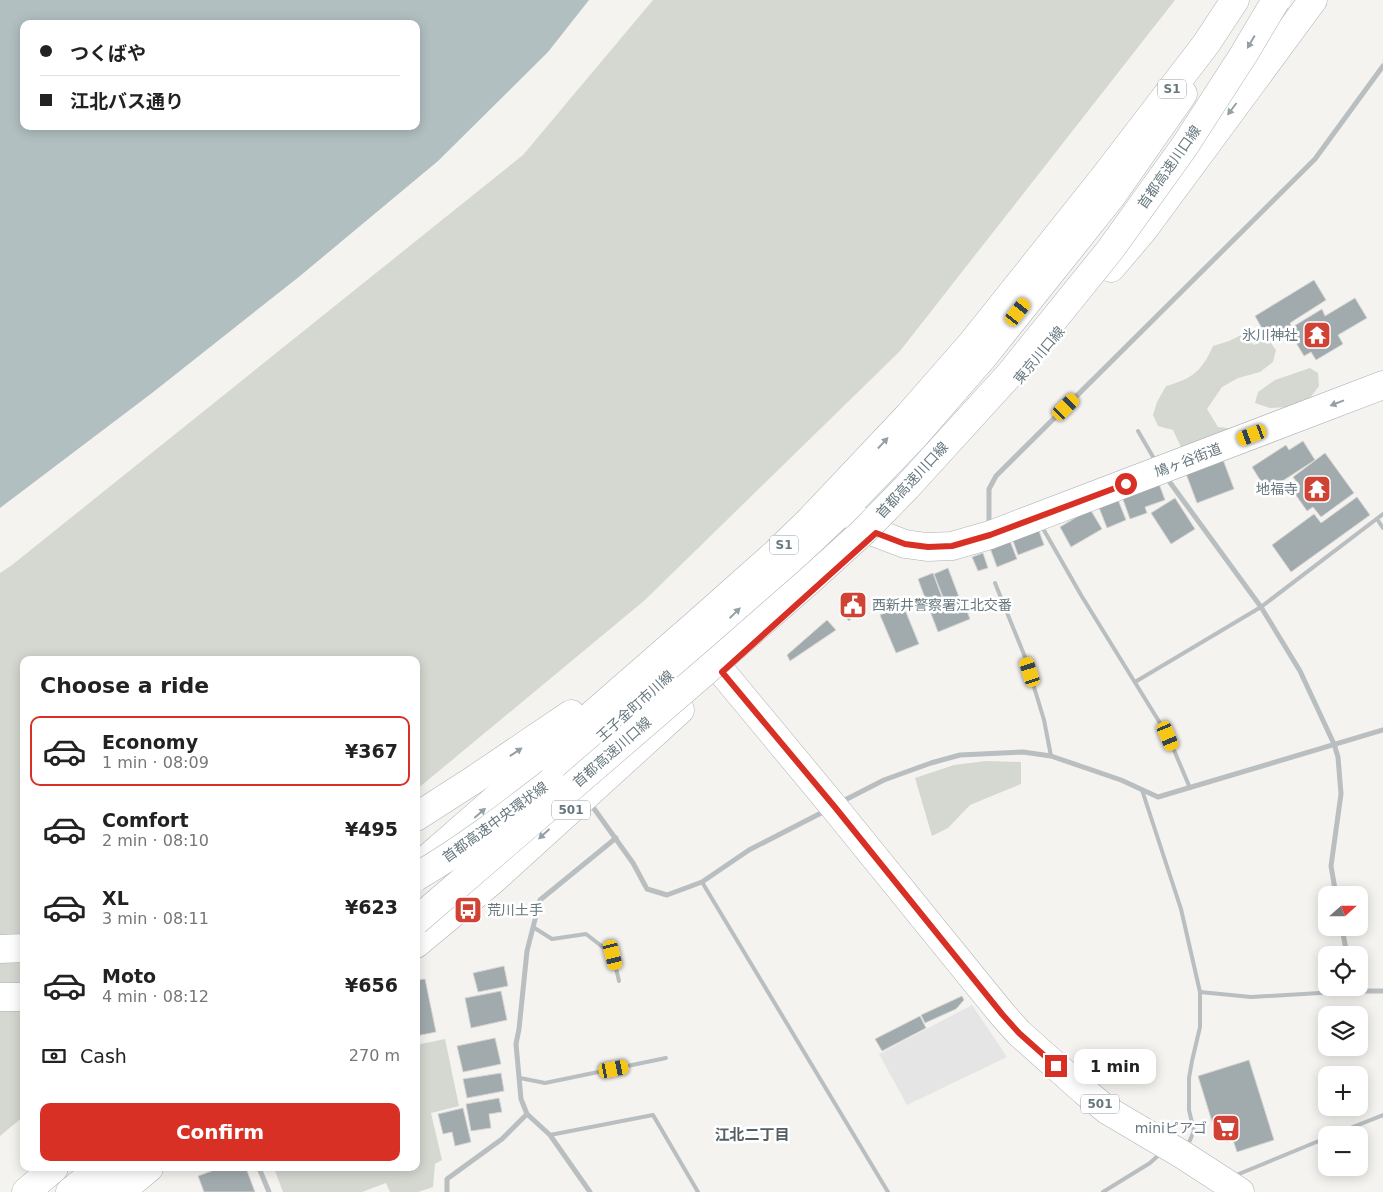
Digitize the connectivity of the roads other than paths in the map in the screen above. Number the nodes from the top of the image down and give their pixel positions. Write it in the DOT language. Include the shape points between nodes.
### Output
graph roads {
  1 [pos="1235,0"];
  2 [pos="1250,0"];
  3 [pos="1276,0"];
  4 [pos="1313,0"];
  5 [pos="1383,66"];
  6 [pos="1383,385"];
  7 [pos="1138,431"];
  8 [pos="1161,471"];
  9 [pos="844,509"];
  10 [pos="1383,514"];
  11 [pos="1037,518"];
  12 [pos="1377,519"];
  13 [pos="1383,528"];
  14 [pos="876,533"];
  15 [pos="990,535"];
  16 [pos="808,581"];
  17 [pos="995,583"];
  18 [pos="741,584"];
  19 [pos="1261,607"];
  20 [pos="700,647"];
  21 [pos="722,672"];
  22 [pos="1135,682"];
  23 [pos="1383,730"];
  24 [pos="1334,744"];
  25 [pos="1051,756"];
  26 [pos="1142,788"];
  27 [pos="1190,788"];
  28 [pos="585,797"];
  29 [pos="834,806"];
  30 [pos="420,814"];
  31 [pos="616,838"];
  32 [pos="420,865"];
  33 [pos="420,875"];
  34 [pos="702,882"];
  35 [pos="1334,886"];
  36 [pos="420,904"];
  37 [pos="420,918"];
  38 [pos="533,927"];
  39 [pos="420,941"];
  40 [pos="20,948"];
  41 [pos="0,949"];
  42 [pos="620,981"];
  43 [pos="1368,990"];
  44 [pos="1383,991"];
  45 [pos="1200,992"];
  46 [pos="1318,992"];
  47 [pos="20,997"];
  48 [pos="0,998"];
  49 [pos="666,1058"];
  50 [pos="520,1078"];
  51 [pos="527,1114"];
  52 [pos="1383,1114"];
  53 [pos="1354,1126"];
  54 [pos="550,1135"];
  55 [pos="1318,1142"];
  56 [pos="1175,1151"];
  57 [pos="50,1171"];
  58 [pos="96,1171"];
  59 [pos="118,1171"];
  60 [pos="145,1171"];
  61 [pos="260,1171"];
  62 [pos="1227,1186"];
  63 [pos="26,1192"];
  64 [pos="70,1192"];
  65 [pos="93,1192"];
  66 [pos="120,1192"];
  67 [pos="269,1192"];
  68 [pos="447,1192"];
  69 [pos="590,1192"];
  70 [pos="698,1192"];
  71 [pos="888,1192"];
  72 [pos="1103,1192"];
  18 -- 1 [label="main road, S1, one-way" via="809,521 972,343 1111,168 1206,44"];
  2 -- 9 [label="main road" via="1111,197 984,356 911,440"];
  3 -- 16 [label="main road, 首都高速川口線, one-way, bridge" via="1184,147 1110,250 1009,375 907,487"];
  4 -- 14 [label="main road, 東京川口線, one-way" via="1144,228 1022,377"];
  5 -- 15 [label="street" via="1315,159 996,476 989,489"];
  6 -- 8 [label="main road, 鳩ヶ谷街道, one-way"];
  7 -- 8 [label="lane"];
  8 -- 11 [label="main road, 鳩ヶ谷街道"];
  8 -- 19 [label="street"];
  9 -- 14 [label="main road, 鳩ヶ谷街道"];
  20 -- 9 [label="main road, one-way"];
  10 -- 12 [label="lane"];
  11 -- 15 [label="main road, 鳩ヶ谷街道"];
  11 -- 22 [label="lane"];
  12 -- 13 [label="lane"];
  12 -- 19 [label="lane"];
  14 -- 15 [label="main road, 鳩ヶ谷街道" via="905,544 928,547 952,546"];
  14 -- 21 [label="main road, 東京川口線"];
  16 -- 33 [label="main road, 首都高速中央環状線, bridge" via="493,827"];
  16 -- 37 [label="main road, 首都高速川口線, bridge"];
  17 -- 25 [label="lane" via="1024,657 1044,720"];
  30 -- 18 [label="main road, S1, one-way" via="564,719"];
  32 -- 18 [label="main road, S1, one-way"];
  19 -- 22 [label="lane"];
  19 -- 24 [label="street" via="1300,671"];
  20 -- 21 [label="main road, 501"];
  20 -- 36 [label="main road, 王子金町市川線 / 501"];
  21 -- 28 [label="main road, 501"];
  21 -- 29 [label="main road, 501"];
  22 -- 27 [label="lane" via="1168,736"];
  23 -- 24 [label="street"];
  24 -- 27 [label="street"];
  24 -- 35 [label="street" via="1341,794 1331,866"];
  25 -- 26 [label="street"];
  25 -- 29 [label="street" via="1023,752 960,755 884,780"];
  26 -- 27 [label="street" via="1158,797"];
  26 -- 45 [label="lane" via="1181,909"];
  28 -- 31 [label="street"];
  28 -- 39 [label="main road, 501, one-way"];
  29 -- 34 [label="street" via="749,850"];
  29 -- 56 [label="main road, 501" via="1019,1033 1107,1110"];
  31 -- 34 [label="street" via="647,889 667,895"];
  31 -- 38 [label="street" via="540,900"];
  34 -- 71 [label="lane"];
  38 -- 42 [label="lane" via="552,939 586,934 613,955"];
  38 -- 50 [label="street" via="516,1044"];
  40 -- 41 [label="main road"];
  43 -- 44 [label="street"];
  45 -- 46 [label="lane" via="1251,997"];
  45 -- 56 [label="lane" via="1200,1027 1189,1078 1189,1110 1194,1131"];
  47 -- 48 [label="main road"];
  49 -- 50 [label="lane" via="545,1083"];
  50 -- 51 [label="street" via="521,1099"];
  51 -- 54 [label="street"];
  51 -- 68 [label="street" via="502,1140 447,1179"];
  52 -- 53 [label="lane"];
  54 -- 69 [label="street"];
  54 -- 70 [label="lane" via="654,1115"];
  55 -- 62 [label="lane"];
  56 -- 62 [label="main road, 501"];
  56 -- 72 [label="lane"];
  57 -- 63 [label="main road"];
  58 -- 64 [label="main road"];
  59 -- 65 [label="main road"];
  60 -- 66 [label="main road"];
  61 -- 67 [label="street"];
}
